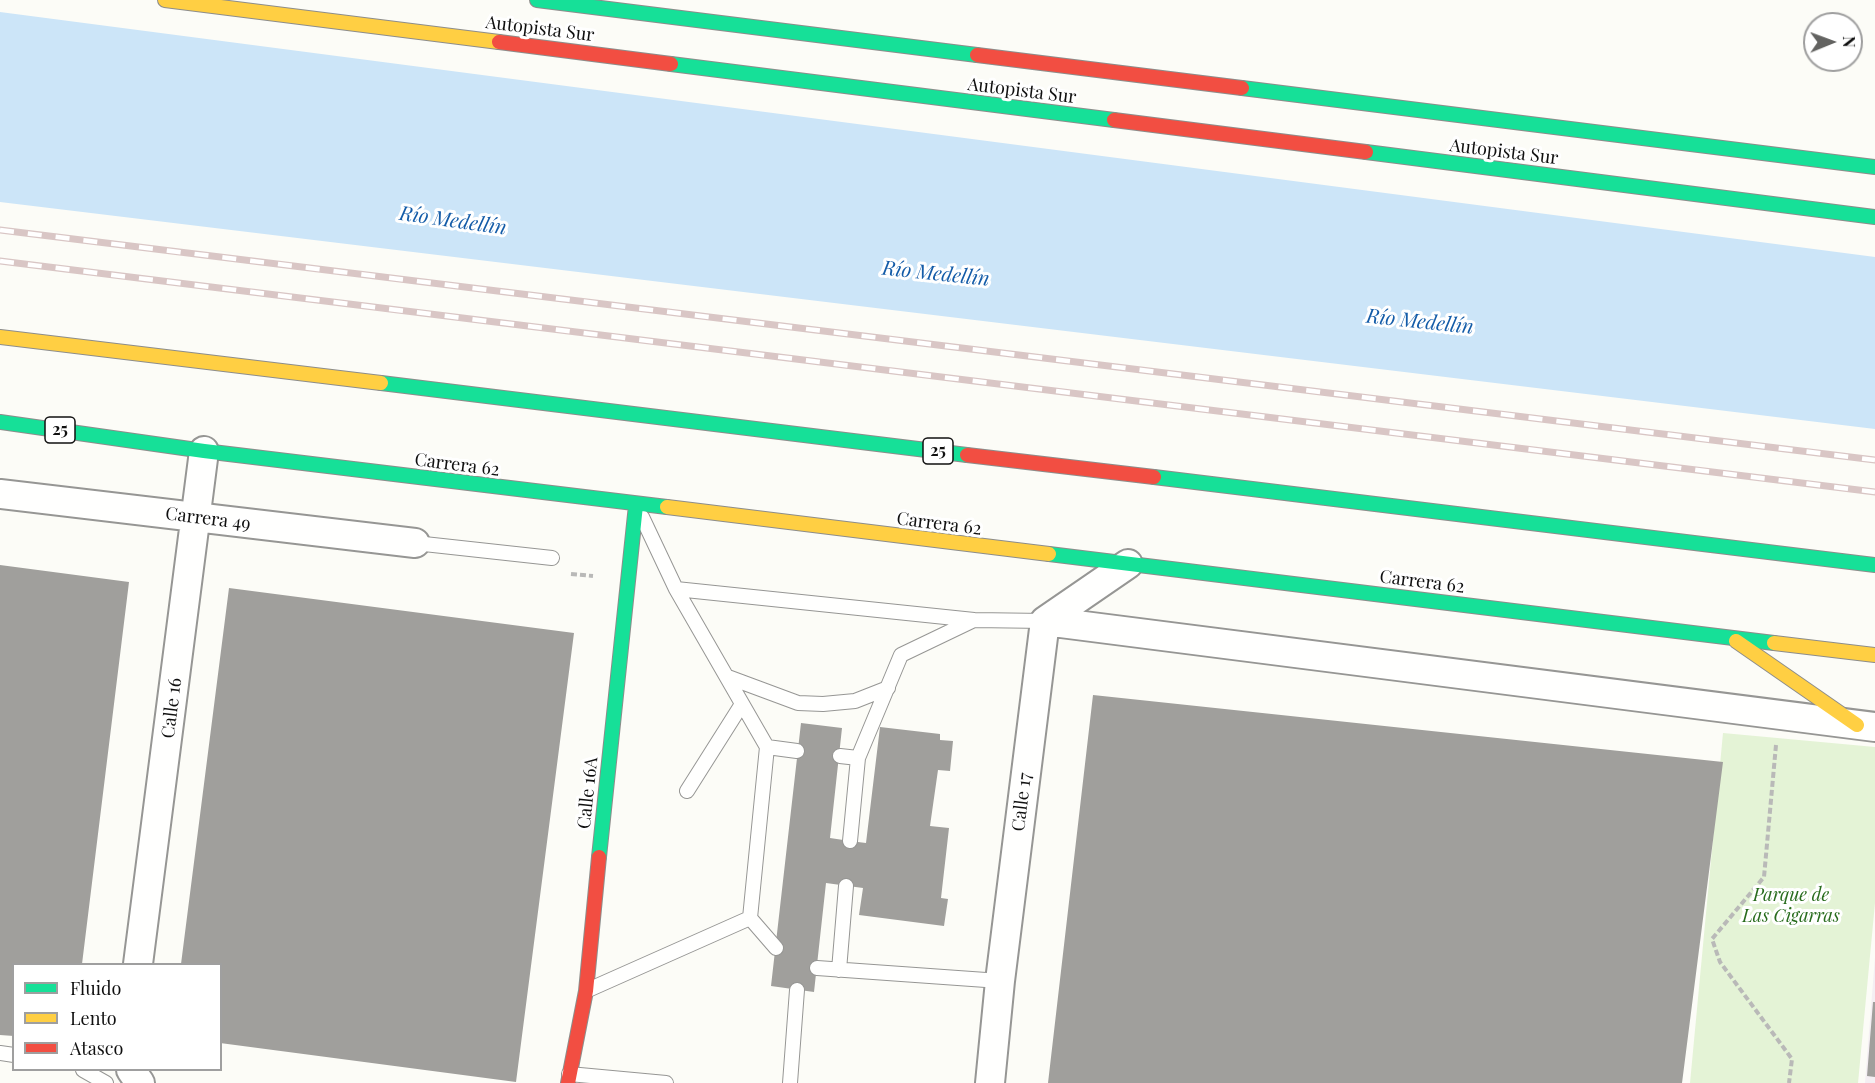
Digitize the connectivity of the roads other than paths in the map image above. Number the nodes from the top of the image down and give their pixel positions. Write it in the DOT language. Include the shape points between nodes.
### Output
graph roads {
  1 [pos="165,0"];
  2 [pos="537,0"];
  3 [pos="568,2"];
  4 [pos="1875,168"];
  5 [pos="1875,217"];
  6 [pos="0,337"];
  7 [pos="0,422"];
  8 [pos="204,452"];
  9 [pos="0,494"];
  10 [pos="636,505"];
  11 [pos="196,518"];
  12 [pos="415,543"];
  13 [pos="552,558"];
  14 [pos="1128,564"];
  15 [pos="1875,565"];
  16 [pos="676,589"];
  17 [pos="974,620"];
  18 [pos="1045,621"];
  19 [pos="1732,638"];
  20 [pos="1875,655"];
  21 [pos="728,677"];
  22 [pos="888,688"];
  23 [pos="742,704"];
  24 [pos="1866,726"];
  25 [pos="767,747"];
  26 [pos="797,751"];
  27 [pos="840,756"];
  28 [pos="858,758"];
  29 [pos="687,790"];
  30 [pos="850,841"];
  31 [pos="846,886"];
  32 [pos="750,918"];
  33 [pos="776,948"];
  34 [pos="138,963"];
  35 [pos="817,968"];
  36 [pos="839,970"];
  37 [pos="1000,981"];
  38 [pos="797,990"];
  39 [pos="586,991"];
  40 [pos="85,1071"];
  41 [pos="568,1078"];
  42 [pos="106,1083"];
  43 [pos="666,1083"];
  44 [pos="790,1083"];
  45 [pos="990,1083"];
  1 -- 5 [label="main road, Autopista Sur"];
  2 -- 3 [label="main road, Autopista Sur"];
  3 -- 4 [label="main road, Autopista Sur"];
  6 -- 15 [label="main road, 25"];
  7 -- 8 [label="main road, Carrera 62 / 25"];
  8 -- 10 [label="main road, Carrera 62 / 25"];
  8 -- 11 [label="street, Calle 16"];
  9 -- 11 [label="street, Carrera 49"];
  10 -- 14 [label="main road, Carrera 62 / 25"];
  10 -- 16 [label="lane"];
  10 -- 39 [label="main road, Calle 16A"];
  11 -- 12 [label="street, Carrera 49"];
  11 -- 34 [label="street, Calle 16"];
  12 -- 13 [label="lane"];
  14 -- 18 [label="street"];
  14 -- 19 [label="main road, Carrera 62 / 25"];
  16 -- 17 [label="lane"];
  16 -- 21 [label="lane"];
  17 -- 18 [label="lane"];
  17 -- 22 [label="lane" via="901,656"];
  18 -- 24 [label="street"];
  18 -- 37 [label="street, Calle 17"];
  19 -- 20 [label="main road, Carrera 62 / 25"];
  19 -- 24 [label="main road"];
  21 -- 22 [label="lane" via="798,703 855,701"];
  21 -- 23 [label="lane"];
  22 -- 28 [label="lane"];
  23 -- 25 [label="lane"];
  23 -- 29 [label="lane"];
  25 -- 26 [label="lane"];
  25 -- 32 [label="lane"];
  27 -- 28 [label="lane"];
  28 -- 30 [label="lane"];
  31 -- 36 [label="lane"];
  32 -- 33 [label="lane"];
  32 -- 39 [label="lane"];
  35 -- 36 [label="lane"];
  36 -- 37 [label="lane"];
  37 -- 45 [label="street, Calle 17"];
  38 -- 44 [label="lane"];
  39 -- 41 [label="main road, Calle 16A"];
  40 -- 42 [label="lane"];
  41 -- 43 [label="lane"];
}
